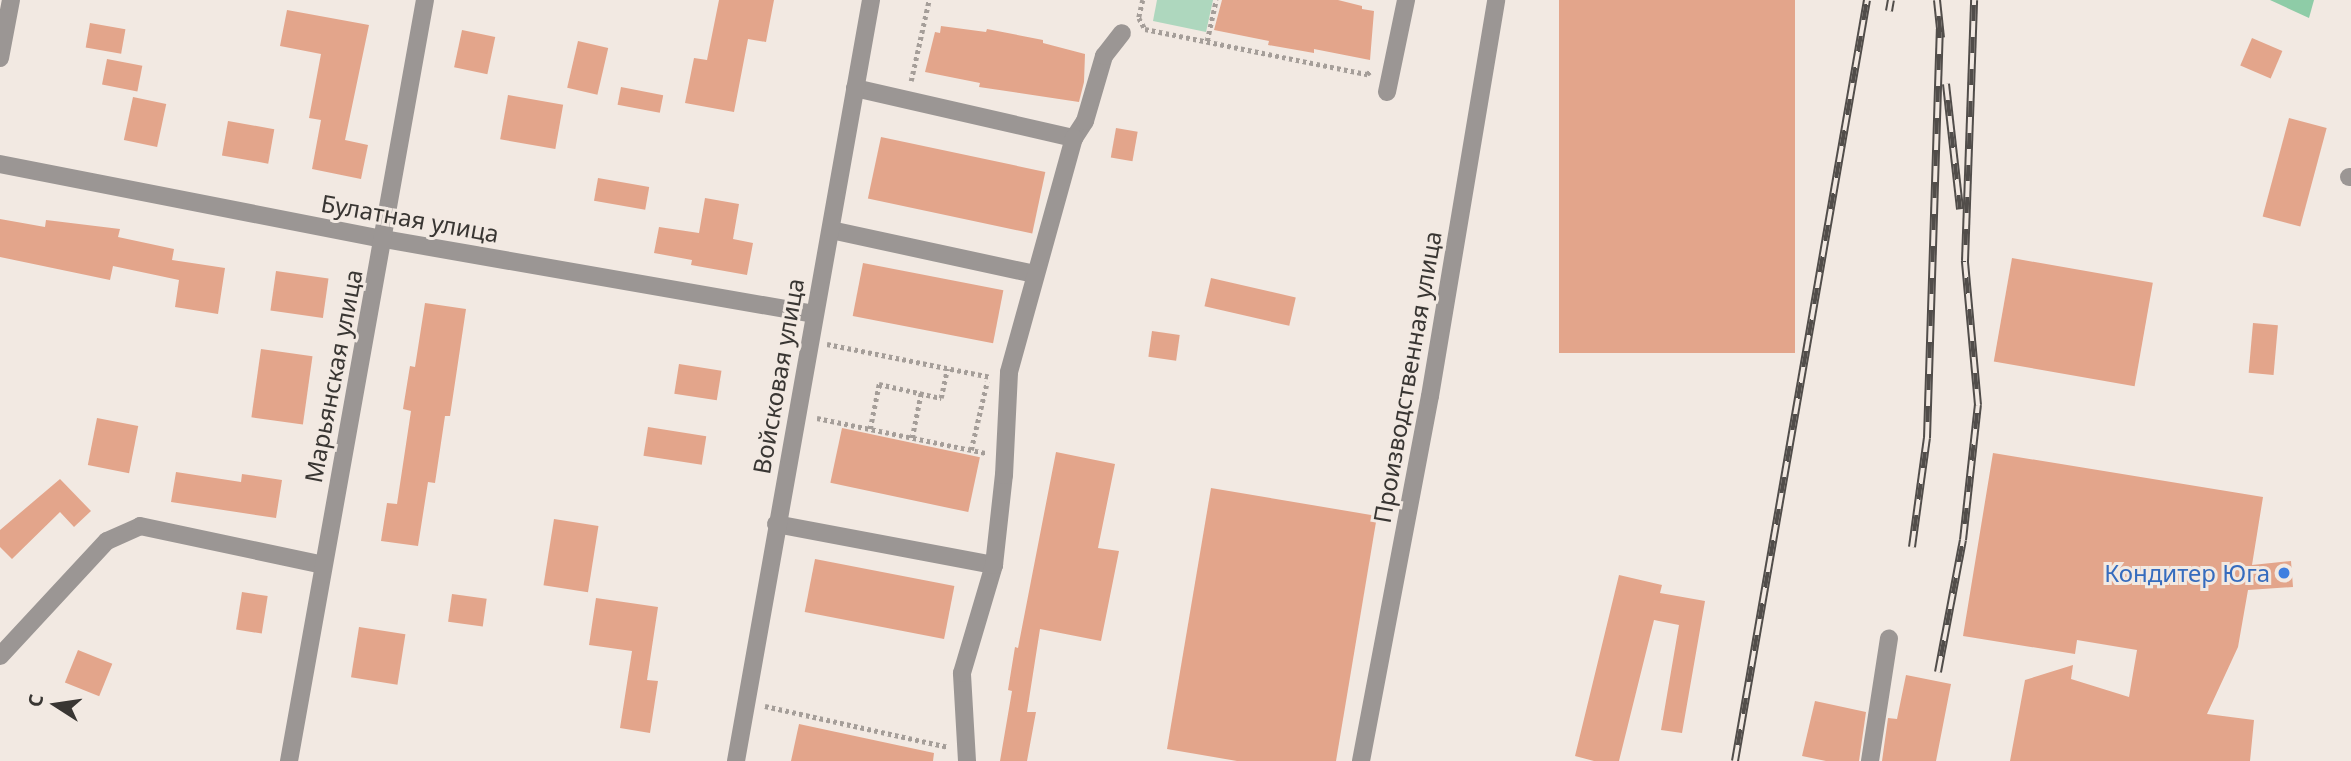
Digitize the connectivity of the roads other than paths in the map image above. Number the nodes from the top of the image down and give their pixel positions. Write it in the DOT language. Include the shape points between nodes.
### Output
graph roads {
  1 [pos="11,0"];
  2 [pos="425,0"];
  3 [pos="871,0"];
  4 [pos="1406,0"];
  5 [pos="1496,0"];
  6 [pos="1122,33"];
  7 [pos="0,58"];
  8 [pos="855,88"];
  9 [pos="1387,92"];
  10 [pos="1074,138"];
  11 [pos="0,164"];
  12 [pos="831,230"];
  13 [pos="384,239"];
  14 [pos="1035,274"];
  15 [pos="813,314"];
  16 [pos="776,524"];
  17 [pos="323,565"];
  18 [pos="994,565"];
  19 [pos="1889,638"];
  20 [pos="0,656"];
  21 [pos="967,756"];
  22 [pos="289,761"];
  23 [pos="736,761"];
  24 [pos="1361,761"];
  25 [pos="1870,761"];
  1 -- 7 [label="street"];
  2 -- 13 [label="street, Марьянская улица"];
  3 -- 8 [label="street, Войсковая улица"];
  4 -- 9 [label="street"];
  5 -- 24 [label="street, Производственная улица" via="1430,396"];
  6 -- 10 [label="street" via="1104,56 1085,121"];
  8 -- 10 [label="street"];
  8 -- 12 [label="street, Войсковая улица"];
  10 -- 14 [label="street"];
  11 -- 13 [label="street, Булатная улица"];
  12 -- 14 [label="street"];
  12 -- 15 [label="street, Войсковая улица"];
  13 -- 15 [label="street, Булатная улица"];
  13 -- 17 [label="street, Марьянская улица"];
  14 -- 18 [label="street" via="1008,381"];
  15 -- 16 [label="street, Войсковая улица"];
  16 -- 18 [label="street"];
  16 -- 23 [label="street, Войсковая улица"];
  17 -- 20 [label="street" via="140,526 107,541"];
  17 -- 22 [label="street, Марьянская улица"];
  18 -- 21 [label="street" via="962,673"];
  19 -- 25 [label="street"];
}
